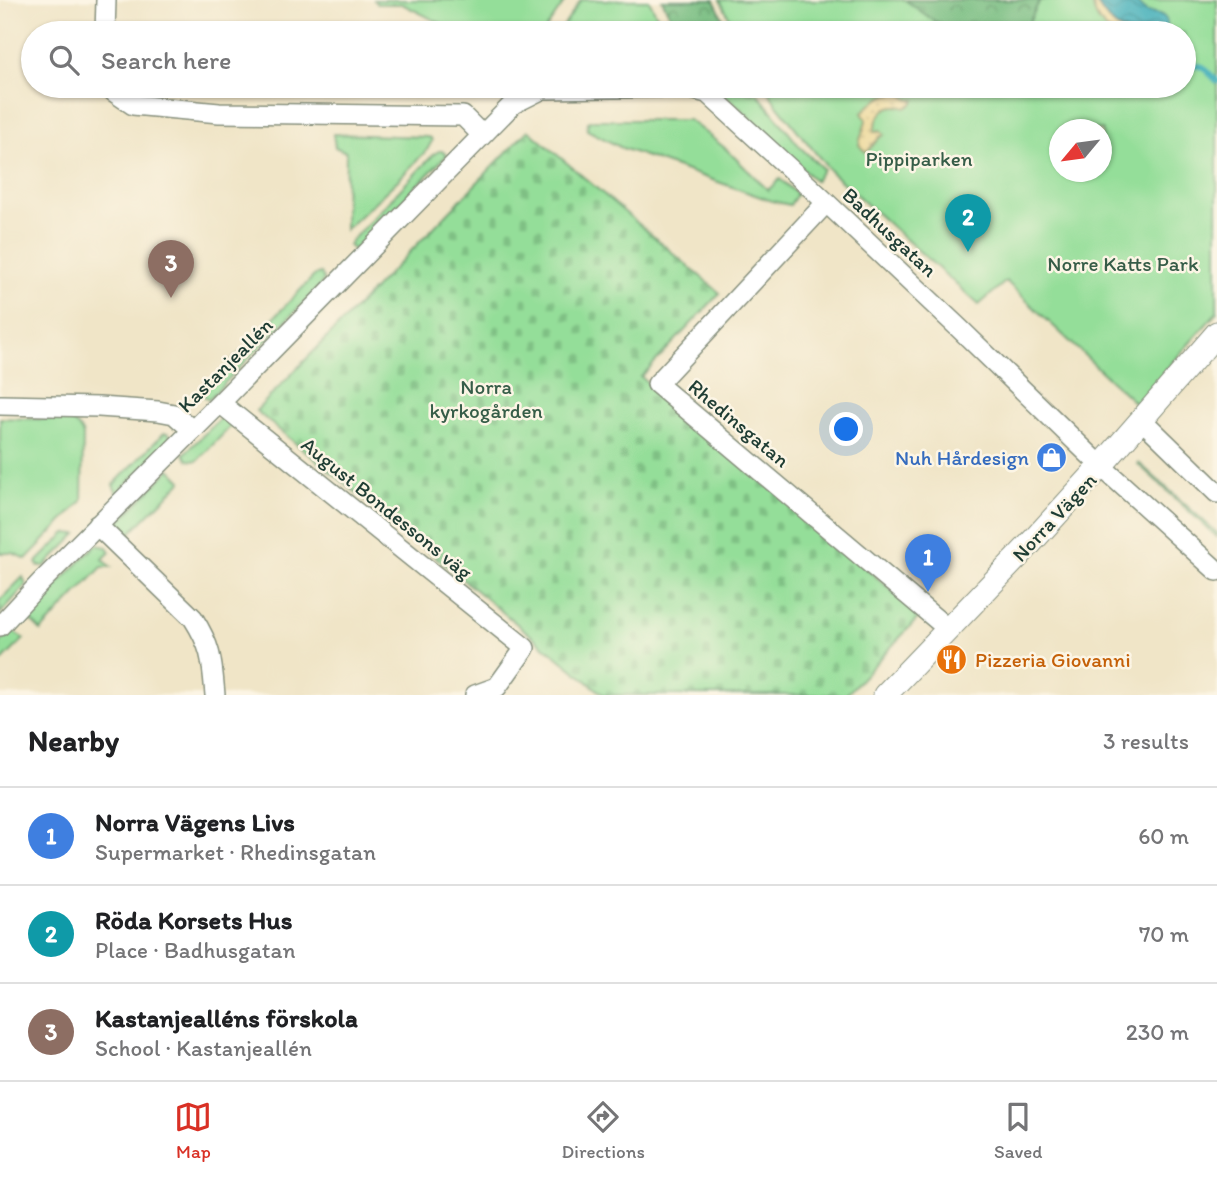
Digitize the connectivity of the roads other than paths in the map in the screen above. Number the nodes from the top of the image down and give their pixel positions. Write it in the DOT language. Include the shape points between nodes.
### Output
graph roads {
  1 [pos="106,0"];
  2 [pos="105,21"];
  3 [pos="125,98"];
  4 [pos="525,98"];
  5 [pos="712,98"];
  6 [pos="482,135"];
  7 [pos="826,203"];
  8 [pos="1217,333"];
  9 [pos="220,403"];
  10 [pos="0,405"];
  11 [pos="1141,419"];
  12 [pos="192,430"];
  13 [pos="1101,466"];
  14 [pos="1217,492"];
  15 [pos="97,525"];
  16 [pos="1217,570"];
  17 [pos="0,626"];
  18 [pos="948,629"];
  19 [pos="215,695"];
  20 [pos="475,695"];
  21 [pos="886,695"];
  1 -- 2 [label="street"];
  3 -- 6 [label="street" via="133,104 219,113 463,116"];
  4 -- 6 [label="street, Badhusgatan"];
  5 -- 7 [label="street, Badhusgatan"];
  6 -- 9 [label="street, Kastanjeallén"];
  7 -- 13 [label="street, Badhusgatan"];
  7 -- 18 [label="street, Rhedinsgatan" via="657,384"];
  8 -- 11 [label="street, Norra Vägen"];
  9 -- 12 [label="street, Kastanjeallén"];
  9 -- 20 [label="street, August Bondessons väg" via="525,648 497,687"];
  10 -- 12 [label="street" via="158,411 174,414"];
  11 -- 13 [label="street, Norra Vägen"];
  11 -- 14 [label="street"];
  12 -- 15 [label="street, Kastanjeallén"];
  13 -- 16 [label="street, Badhusgatan"];
  13 -- 18 [label="street, Norra Vägen"];
  15 -- 17 [label="street, Kastanjeallén"];
  15 -- 19 [label="street" via="193,618 212,656"];
  18 -- 21 [label="street, Norra Vägen"];
}
